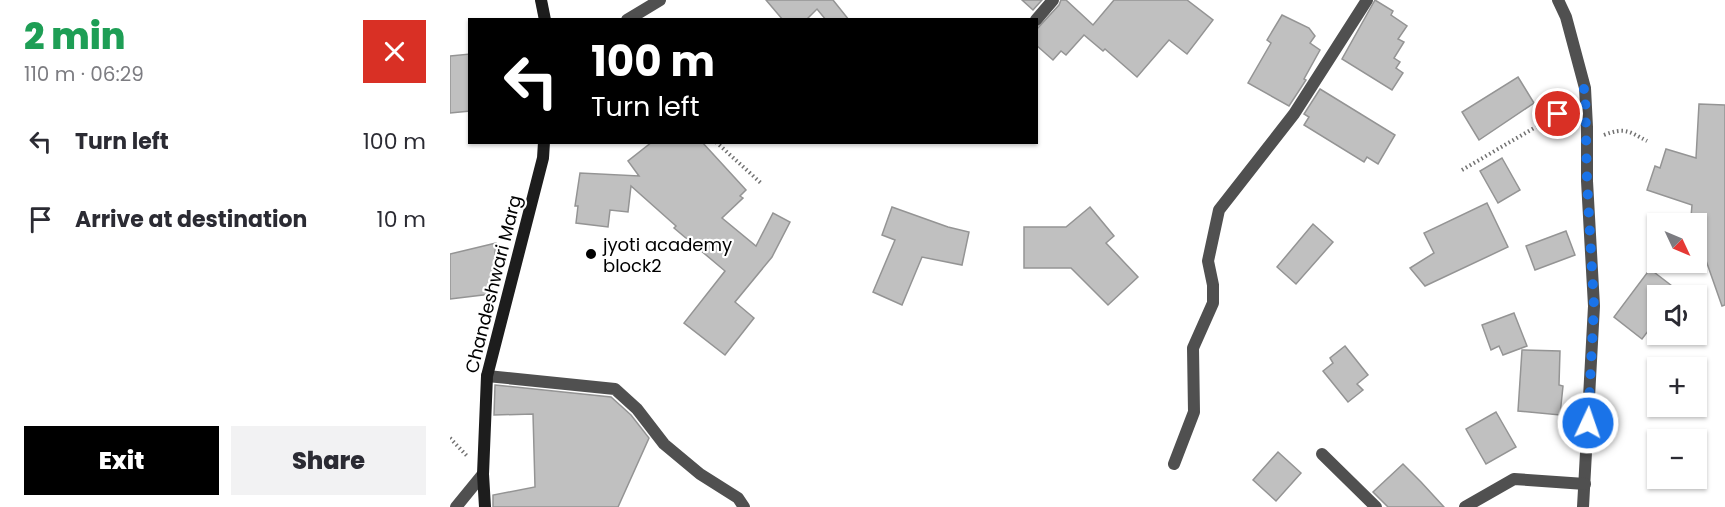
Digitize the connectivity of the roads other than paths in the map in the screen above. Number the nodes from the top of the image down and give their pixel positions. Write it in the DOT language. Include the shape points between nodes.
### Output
graph roads {
  1 [pos="541,0"];
  2 [pos="660,0"];
  3 [pos="1053,0"];
  4 [pos="1367,0"];
  5 [pos="1558,0"];
  6 [pos="545,18"];
  7 [pos="630,18"];
  8 [pos="1038,18"];
  9 [pos="544,144"];
  10 [pos="487,375"];
  11 [pos="1322,454"];
  12 [pos="1174,464"];
  13 [pos="483,474"];
  14 [pos="1585,484"];
  15 [pos="456,507"];
  16 [pos="485,507"];
  17 [pos="744,507"];
  18 [pos="1376,507"];
  19 [pos="1465,507"];
  20 [pos="1583,507"];
  1 -- 6 [label="main road"];
  2 -- 7 [label="street"];
  3 -- 8 [label="street"];
  4 -- 12 [label="street" via="1294,114 1219,210 1208,261 1213,303 1193,348 1194,412"];
  5 -- 14 [label="street" via="1585,88 1594,306"];
  9 -- 10 [label="main road, Chandeshwari Marg"];
  10 -- 13 [label="main road, Chandeshwari Marg"];
  10 -- 17 [label="street" via="615,389 638,409 663,444 738,498"];
  11 -- 18 [label="street"];
  13 -- 15 [label="street"];
  13 -- 16 [label="main road, Chandeshwari Marg"];
  14 -- 19 [label="street" via="1514,479"];
  14 -- 20 [label="street"];
}
